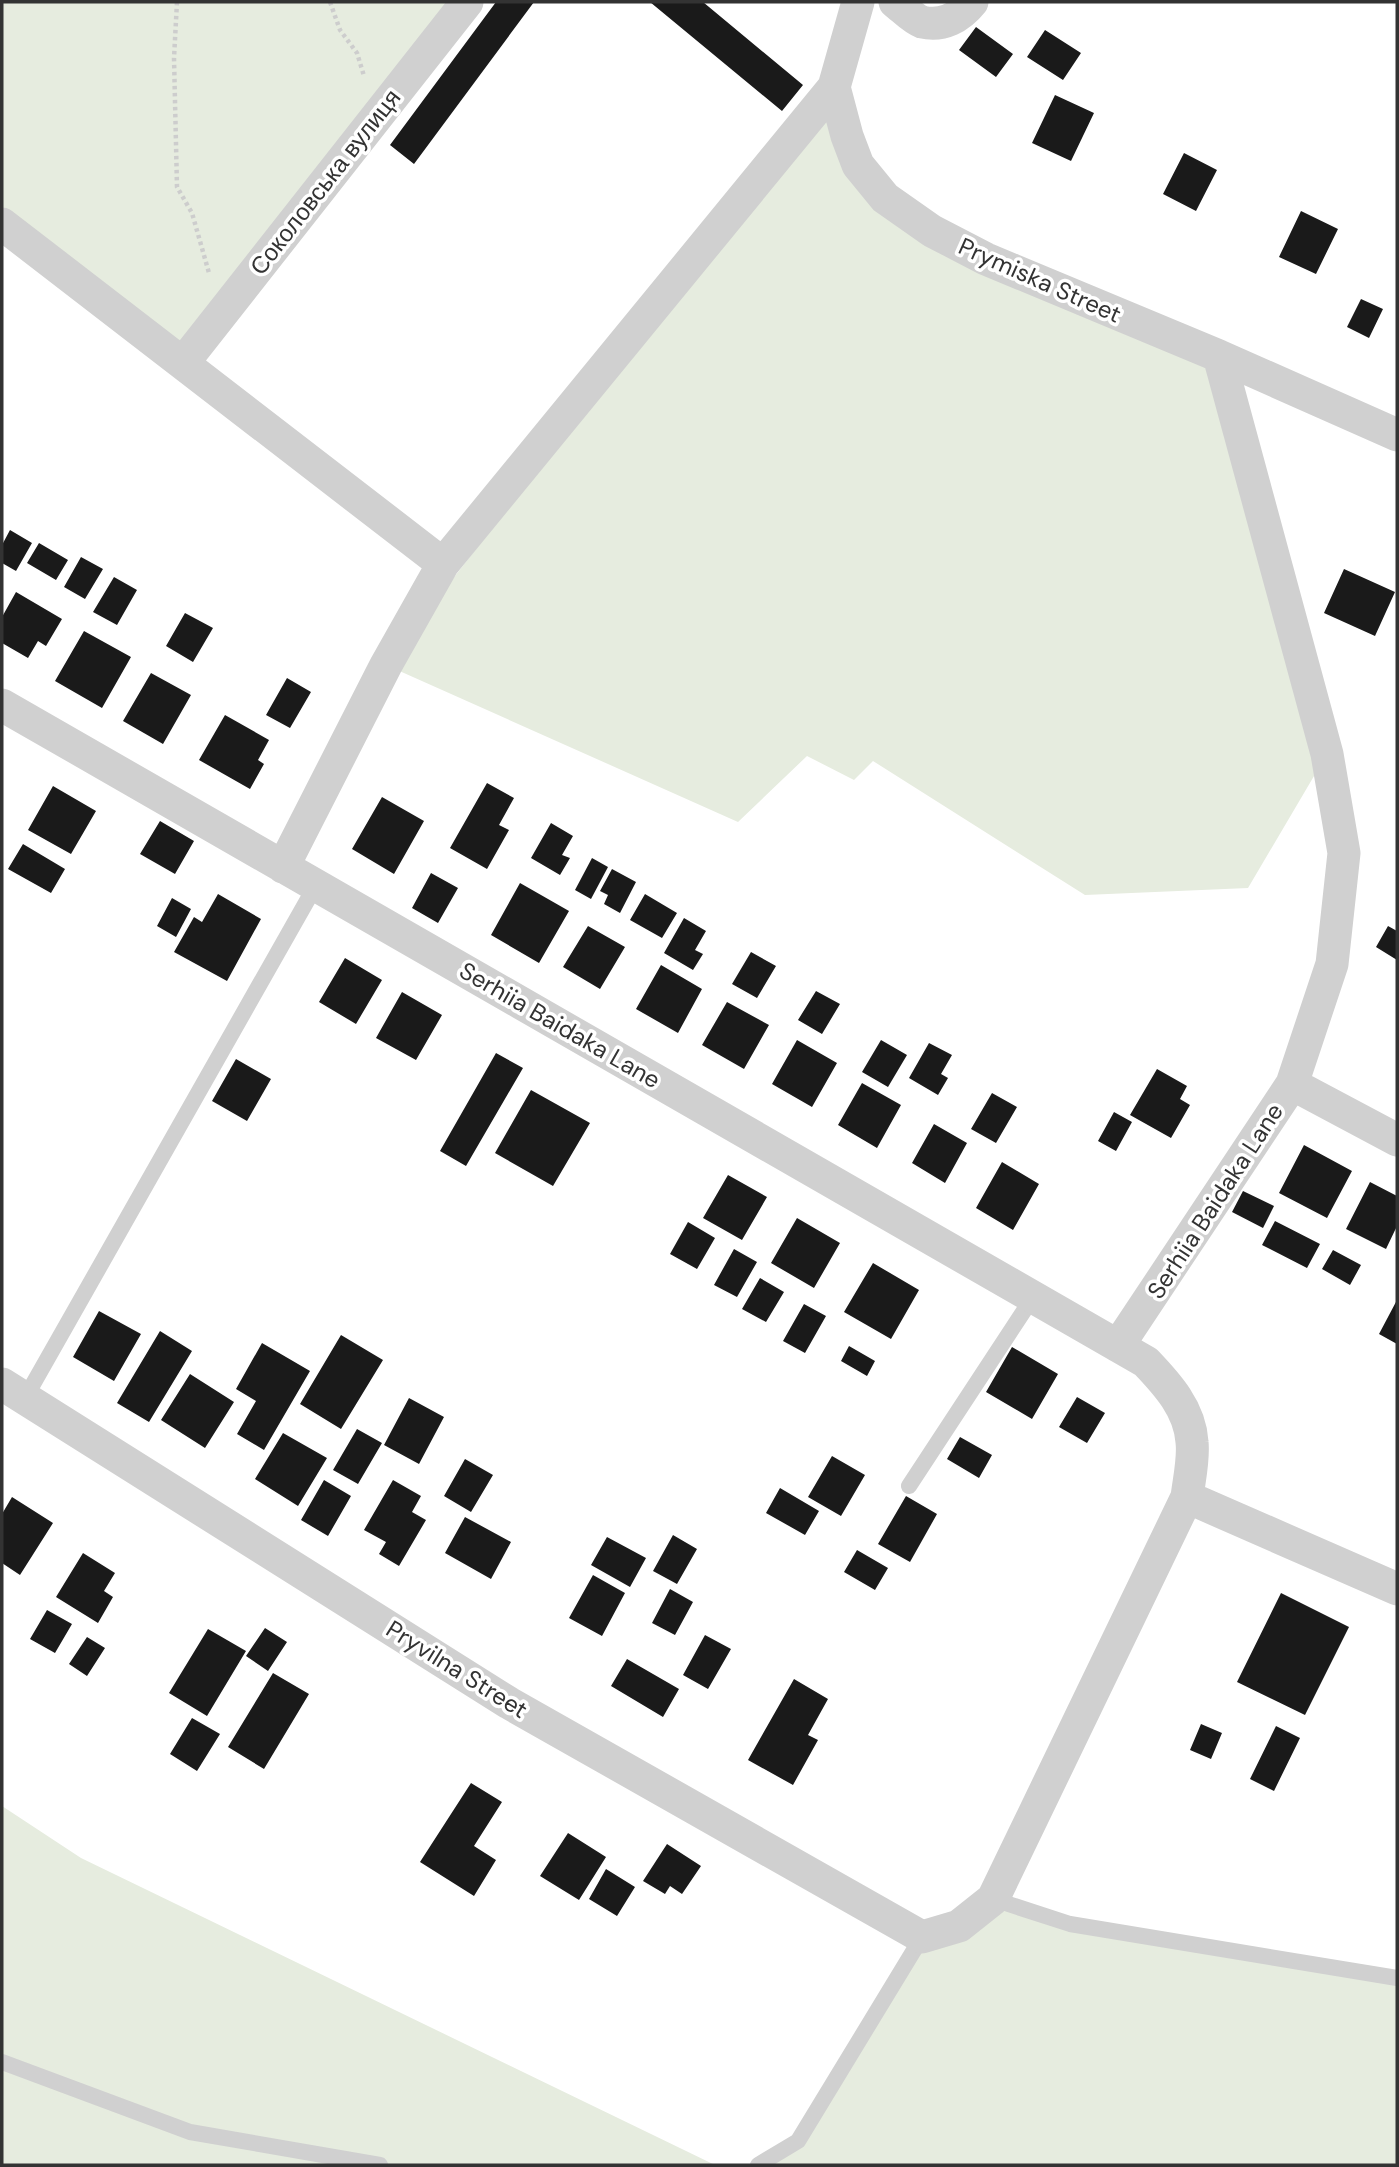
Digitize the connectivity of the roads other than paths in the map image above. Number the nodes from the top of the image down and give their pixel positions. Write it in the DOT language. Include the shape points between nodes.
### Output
graph roads {
  1 [pos="467,2"];
  2 [pos="858,2"];
  3 [pos="895,2"];
  4 [pos="972,2"];
  5 [pos="834,87"];
  6 [pos="2,224"];
  7 [pos="1219,356"];
  8 [pos="183,363"];
  9 [pos="1397,435"];
  10 [pos="443,564"];
  11 [pos="2,705"];
  12 [pos="283,867"];
  13 [pos="316,885"];
  14 [pos="1292,1084"];
  15 [pos="1397,1140"];
  16 [pos="1033,1297"];
  17 [pos="1118,1346"];
  18 [pos="13,1392"];
  19 [pos="909,1486"];
  20 [pos="1187,1497"];
  21 [pos="1397,1589"];
  22 [pos="993,1899"];
  23 [pos="922,1937"];
  24 [pos="1397,1978"];
  25 [pos="2,2062"];
  26 [pos="380,2165"];
  27 [pos="758,2165"];
  1 -- 8 [label="street, Соколовська вулиця"];
  2 -- 5 [label="street"];
  3 -- 4 [label="street" via="921,22 947,23"];
  5 -- 7 [label="street, Prymiska Street" via="858,165 886,198 932,231 986,259"];
  5 -- 10 [label="street"];
  6 -- 8 [label="street"];
  7 -- 9 [label="street, Prymiska Street"];
  7 -- 14 [label="street" via="1327,754 1343,853 1332,964"];
  8 -- 10 [label="street"];
  10 -- 12 [label="street"];
  11 -- 12 [label="street, Serhiia Baidaka Lane"];
  12 -- 13 [label="street, Serhiia Baidaka Lane"];
  13 -- 16 [label="street, Serhiia Baidaka Lane"];
  13 -- 18 [label="lane"];
  14 -- 15 [label="street, Serhiia Baidaka Lane"];
  14 -- 17 [label="street, Serhiia Baidaka Lane"];
  16 -- 17 [label="street, Serhiia Baidaka Lane"];
  16 -- 19 [label="lane"];
  17 -- 20 [label="street, Serhiia Baidaka Lane" via="1146,1362 1170,1387 1185,1414 1192,1441"];
  18 -- 23 [label="street, Pryvilna Street" via="509,1703"];
  20 -- 21 [label="street"];
  20 -- 22 [label="street"];
  22 -- 23 [label="street" via="959,1926"];
  22 -- 24 [label="lane" via="1070,1924"];
  23 -- 27 [label="lane" via="798,2141"];
  25 -- 26 [label="lane" via="190,2132"];
}
